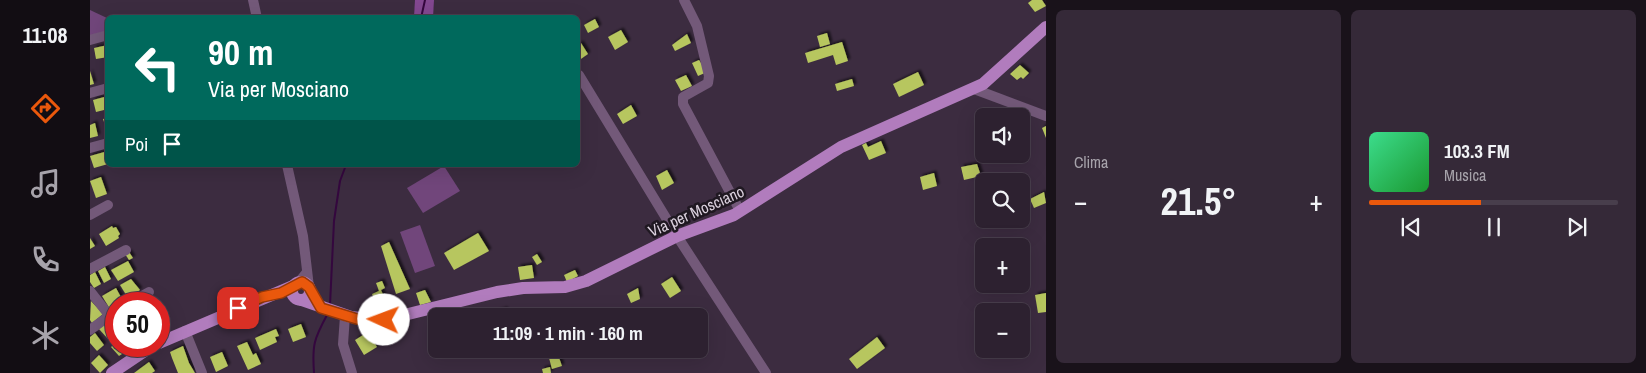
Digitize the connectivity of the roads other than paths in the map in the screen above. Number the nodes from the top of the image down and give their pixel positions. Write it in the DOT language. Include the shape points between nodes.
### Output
graph roads {
  1 [pos="253,0"];
  2 [pos="684,0"];
  3 [pos="256,15"];
  4 [pos="1046,27"];
  5 [pos="105,36"];
  6 [pos="90,40"];
  7 [pos="580,77"];
  8 [pos="105,89"];
  9 [pos="974,89"];
  10 [pos="90,93"];
  11 [pos="1046,116"];
  12 [pos="105,144"];
  13 [pos="90,148"];
  14 [pos="287,167"];
  15 [pos="108,205"];
  16 [pos="740,211"];
  17 [pos="90,215"];
  18 [pos="677,236"];
  19 [pos="126,250"];
  20 [pos="90,270"];
  21 [pos="302,288"];
  22 [pos="90,291"];
  23 [pos="105,305"];
  24 [pos="346,316"];
  25 [pos="105,319"];
  26 [pos="90,330"];
  27 [pos="185,330"];
  28 [pos="170,338"];
  29 [pos="130,357"];
  30 [pos="112,373"];
  31 [pos="202,373"];
  32 [pos="352,373"];
  33 [pos="766,373"];
  1 -- 3 [label="street"];
  2 -- 16 [label="street" via="697,26 709,76 708,83 683,97 684,104"];
  4 -- 9 [label="main road, Via per Mosciano" via="1007,64"];
  5 -- 6 [label="street"];
  7 -- 18 [label="street"];
  8 -- 10 [label="street"];
  9 -- 11 [label="street"];
  9 -- 16 [label="main road, Via per Mosciano" via="841,147"];
  12 -- 13 [label="street"];
  14 -- 21 [label="street" via="303,236"];
  15 -- 17 [label="street"];
  16 -- 18 [label="main road, Via per Mosciano"];
  18 -- 24 [label="main road, Via per Mosciano" via="572,286 497,292 392,319 365,320"];
  18 -- 33 [label="street"];
  19 -- 20 [label="street"];
  21 -- 24 [label="main road, Via per Mosciano" via="321,308"];
  21 -- 27 [label="main road" via="256,300"];
  22 -- 23 [label="street"];
  24 -- 32 [label="street" via="342,344"];
  25 -- 26 [label="street"];
  27 -- 28 [label="main road"];
  27 -- 31 [label="street"];
  29 -- 30 [label="main road"];
}
